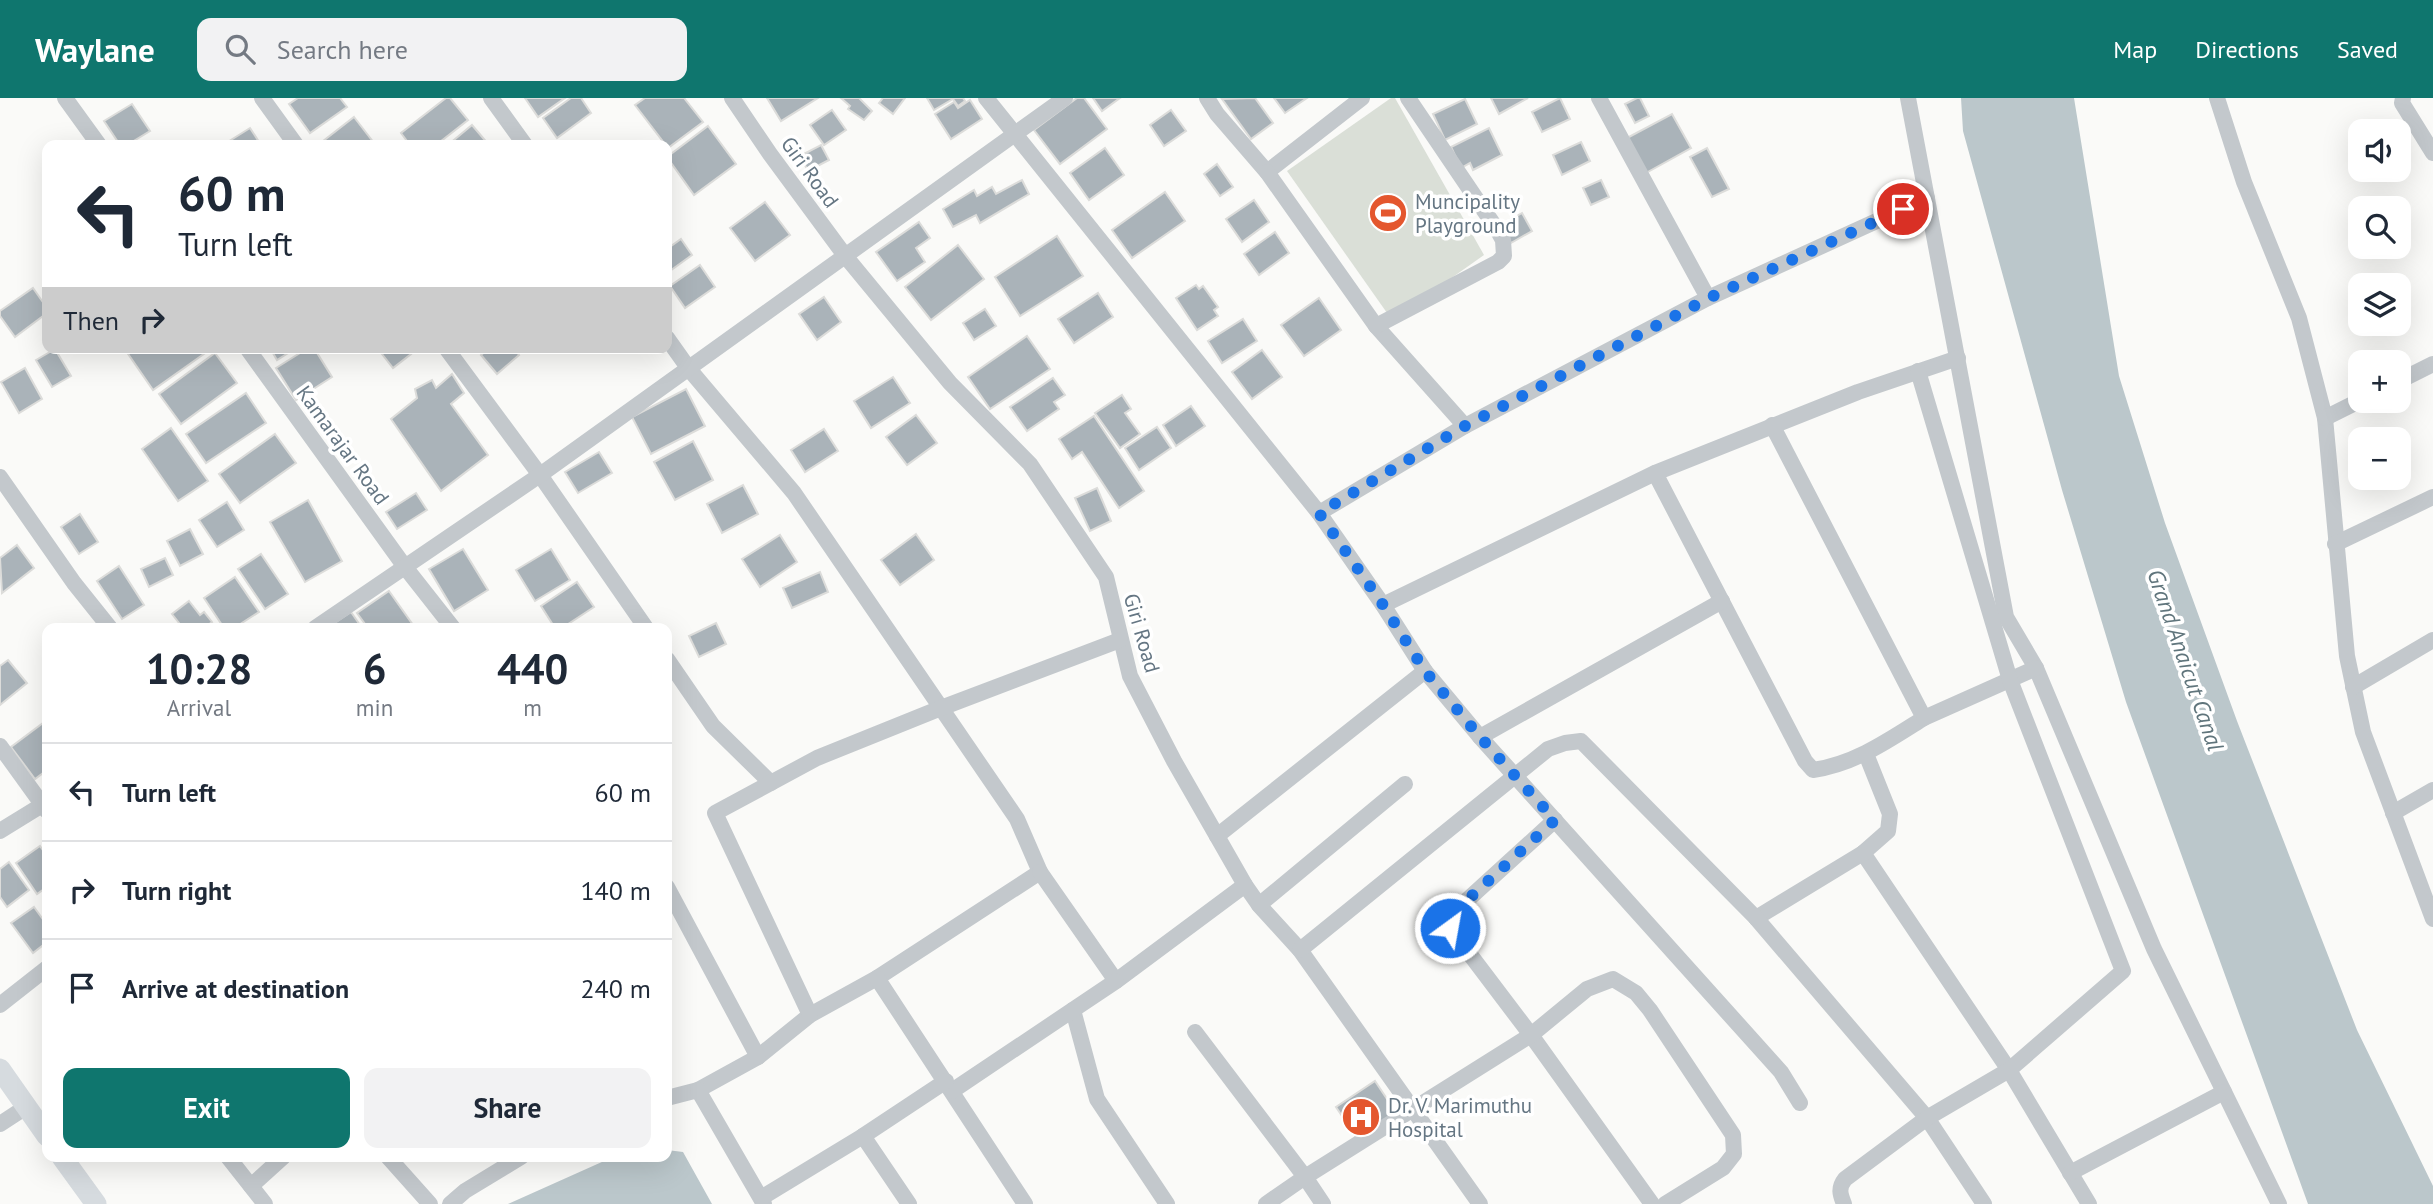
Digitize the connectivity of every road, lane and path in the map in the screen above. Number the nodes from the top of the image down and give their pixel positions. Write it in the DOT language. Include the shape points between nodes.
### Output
graph roads {
  1 [pos="65,98"];
  2 [pos="262,98"];
  3 [pos="491,98"];
  4 [pos="732,98"];
  5 [pos="986,98"];
  6 [pos="1207,98"];
  7 [pos="1362,98"];
  8 [pos="1408,98"];
  9 [pos="1599,98"];
  10 [pos="1908,98"];
  11 [pos="2217,98"];
  12 [pos="2403,98"];
  13 [pos="1059,100"];
  14 [pos="1016,134"];
  15 [pos="95,140"];
  16 [pos="292,140"];
  17 [pos="521,140"];
  18 [pos="2433,153"];
  19 [pos="1267,172"];
  20 [pos="1927,198"];
  21 [pos="846,257"];
  22 [pos="1709,298"];
  23 [pos="1376,326"];
  24 [pos="672,345"];
  25 [pos="251,354"];
  26 [pos="450,354"];
  27 [pos="1958,358"];
  28 [pos="2433,364"];
  29 [pos="689,369"];
  30 [pos="1918,371"];
  31 [pos="2411,375"];
  32 [pos="2348,406"];
  33 [pos="2325,418"];
  34 [pos="1772,425"];
  35 [pos="1465,426"];
  36 [pos="1655,473"];
  37 [pos="540,475"];
  38 [pos="0,477"];
  39 [pos="2433,497"];
  40 [pos="1319,513"];
  41 [pos="2335,544"];
  42 [pos="405,567"];
  43 [pos="1722,601"];
  44 [pos="1383,605"];
  45 [pos="106,623"];
  46 [pos="322,623"];
  47 [pos="449,623"];
  48 [pos="643,623"];
  49 [pos="1120,640"];
  50 [pos="2433,640"];
  51 [pos="672,666"];
  52 [pos="2036,668"];
  53 [pos="1425,671"];
  54 [pos="2010,680"];
  55 [pos="2353,687"];
  56 [pos="941,708"];
  57 [pos="1924,719"];
  58 [pos="1480,737"];
  59 [pos="0,746"];
  60 [pos="1866,754"];
  61 [pos="1514,775"];
  62 [pos="771,783"];
  63 [pos="1405,785"];
  64 [pos="2433,790"];
  65 [pos="42,801"];
  66 [pos="42,808"];
  67 [pos="2393,813"];
  68 [pos="1555,820"];
  69 [pos="0,831"];
  70 [pos="1217,836"];
  71 [pos="1863,853"];
  72 [pos="1040,872"];
  73 [pos="2426,880"];
  74 [pos="1245,885"];
  75 [pos="672,896"];
  76 [pos="1259,905"];
  77 [pos="1756,919"];
  78 [pos="2433,919"];
  79 [pos="1300,950"];
  80 [pos="42,972"];
  81 [pos="877,978"];
  82 [pos="1116,981"];
  83 [pos="0,1005"];
  84 [pos="1073,1010"];
  85 [pos="810,1015"];
  86 [pos="1195,1032"];
  87 [pos="1531,1035"];
  88 [pos="758,1057"];
  89 [pos="0,1069"];
  90 [pos="2009,1070"];
  91 [pos="949,1086"];
  92 [pos="698,1090"];
  93 [pos="2224,1092"];
  94 [pos="672,1097"];
  95 [pos="1800,1103"];
  96 [pos="26,1107"];
  97 [pos="1415,1110"];
  98 [pos="1927,1118"];
  99 [pos="0,1124"];
  100 [pos="42,1129"];
  101 [pos="863,1136"];
  102 [pos="66,1162"];
  103 [pos="232,1162"];
  104 [pos="277,1162"];
  105 [pos="392,1162"];
  106 [pos="513,1162"];
  107 [pos="2070,1173"];
  108 [pos="1305,1177"];
  109 [pos="251,1186"];
  110 [pos="763,1201"];
  111 [pos="261,1203"];
  112 [pos="96,1204"];
  113 [pos="430,1204"];
  114 [pos="450,1204"];
  115 [pos="909,1204"];
  116 [pos="1025,1204"];
  117 [pos="1167,1204"];
  118 [pos="1266,1204"];
  119 [pos="1323,1204"];
  120 [pos="1480,1204"];
  121 [pos="1652,1204"];
  122 [pos="1665,1204"];
  123 [pos="1844,1204"];
  124 [pos="1984,1204"];
  125 [pos="2089,1204"];
  126 [pos="2280,1204"];
  1 -- 15 [label="street"];
  2 -- 16 [label="street"];
  3 -- 17 [label="street"];
  4 -- 21 [label="street, Giri Road"];
  5 -- 14 [label="street"];
  6 -- 19 [label="street"];
  7 -- 19 [label="street"];
  8 -- 23 [label="street" via="1498,231 1504,256"];
  9 -- 22 [label="street"];
  10 -- 20 [label="street"];
  11 -- 33 [label="street" via="2244,182 2299,318"];
  12 -- 18 [label="street"];
  13 -- 14 [label="street"];
  14 -- 21 [label="street"];
  14 -- 40 [label="street"];
  19 -- 23 [label="street"];
  20 -- 22 [label="street"];
  20 -- 27 [label="street"];
  21 -- 29 [label="street"];
  21 -- 49 [label="street, Giri Road" via="950,383 1030,464 1106,577"];
  22 -- 35 [label="street"];
  23 -- 35 [label="street"];
  24 -- 29 [label="street"];
  25 -- 42 [label="street, Kamarajar Road"];
  26 -- 37 [label="street"];
  27 -- 30 [label="street"];
  27 -- 52 [label="street" via="2006,617"];
  28 -- 31 [label="street"];
  29 -- 37 [label="street"];
  29 -- 56 [label="street" via="794,494"];
  30 -- 34 [label="street"];
  30 -- 54 [label="street"];
  32 -- 33 [label="street"];
  33 -- 41 [label="street"];
  34 -- 36 [label="street"];
  34 -- 57 [label="street"];
  35 -- 40 [label="street"];
  36 -- 43 [label="street"];
  36 -- 44 [label="street"];
  37 -- 42 [label="street"];
  37 -- 48 [label="street"];
  38 -- 45 [label="street"];
  39 -- 41 [label="street"];
  40 -- 44 [label="street"];
  41 -- 55 [label="street"];
  42 -- 46 [label="street"];
  42 -- 47 [label="street, Kamarajar Road"];
  43 -- 58 [label="street"];
  43 -- 60 [label="street" via="1813,770"];
  44 -- 53 [label="street"];
  49 -- 56 [label="street"];
  49 -- 70 [label="street, Giri Road" via="1130,676"];
  50 -- 55 [label="street"];
  51 -- 62 [label="street" via="713,726"];
  52 -- 54 [label="street"];
  52 -- 93 [label="street" via="2154,949"];
  53 -- 58 [label="street"];
  53 -- 70 [label="street"];
  54 -- 57 [label="street"];
  54 -- 90 [label="street" via="2123,971"];
  55 -- 67 [label="street" via="2362,732"];
  56 -- 62 [label="street" via="817,758"];
  56 -- 72 [label="street" via="1017,819"];
  57 -- 60 [label="street"];
  58 -- 61 [label="street"];
  59 -- 65 [label="street"];
  60 -- 71 [label="street" via="1890,814 1888,831"];
  61 -- 68 [label="street"];
  61 -- 77 [label="street" via="1548,749 1581,741"];
  61 -- 79 [label="street"];
  62 -- 85 [label="street" via="715,813"];
  63 -- 76 [label="street"];
  64 -- 67 [label="street"];
  66 -- 69 [label="street"];
  67 -- 73 [label="street"];
  68 -- 87 [label="street" via="1448,920"];
  68 -- 95 [label="street" via="1781,1072"];
  70 -- 74 [label="street, Giri Road"];
  71 -- 77 [label="street"];
  71 -- 90 [label="street"];
  72 -- 81 [label="street"];
  72 -- 82 [label="street"];
  73 -- 78 [label="street"];
  74 -- 76 [label="street, Giri Road"];
  74 -- 82 [label="street"];
  75 -- 88 [label="street"];
  76 -- 79 [label="street, Giri Road"];
  77 -- 98 [label="street"];
  79 -- 97 [label="street, Giri Road"];
  80 -- 83 [label="street"];
  81 -- 85 [label="street"];
  81 -- 91 [label="street"];
  82 -- 84 [label="street"];
  84 -- 91 [label="street"];
  84 -- 117 [label="street" via="1097,1099"];
  85 -- 88 [label="street"];
  86 -- 108 [label="street"];
  87 -- 97 [label="street"];
  87 -- 121 [label="street"];
  87 -- 122 [label="street" via="1587,989 1613,979 1636,993 1650,1010 1733,1135 1734,1154 1723,1168"];
  88 -- 92 [label="street"];
  89 -- 96 [label="main road"];
  90 -- 98 [label="street"];
  90 -- 107 [label="street"];
  91 -- 101 [label="street"];
  91 -- 116 [label="street"];
  92 -- 94 [label="street"];
  92 -- 110 [label="street"];
  93 -- 107 [label="street"];
  93 -- 126 [label="street"];
  96 -- 99 [label="street"];
  96 -- 100 [label="main road"];
  97 -- 108 [label="street"];
  97 -- 120 [label="street, Giri Road"];
  98 -- 123 [label="street" via="1845,1179 1840,1195"];
  98 -- 124 [label="street"];
  101 -- 110 [label="street"];
  101 -- 115 [label="street"];
  102 -- 112 [label="main road"];
  103 -- 109 [label="street"];
  104 -- 109 [label="street"];
  105 -- 113 [label="street"];
  106 -- 114 [label="street"];
  107 -- 125 [label="street"];
  108 -- 118 [label="street"];
  108 -- 119 [label="street"];
  109 -- 111 [label="street"];
}
